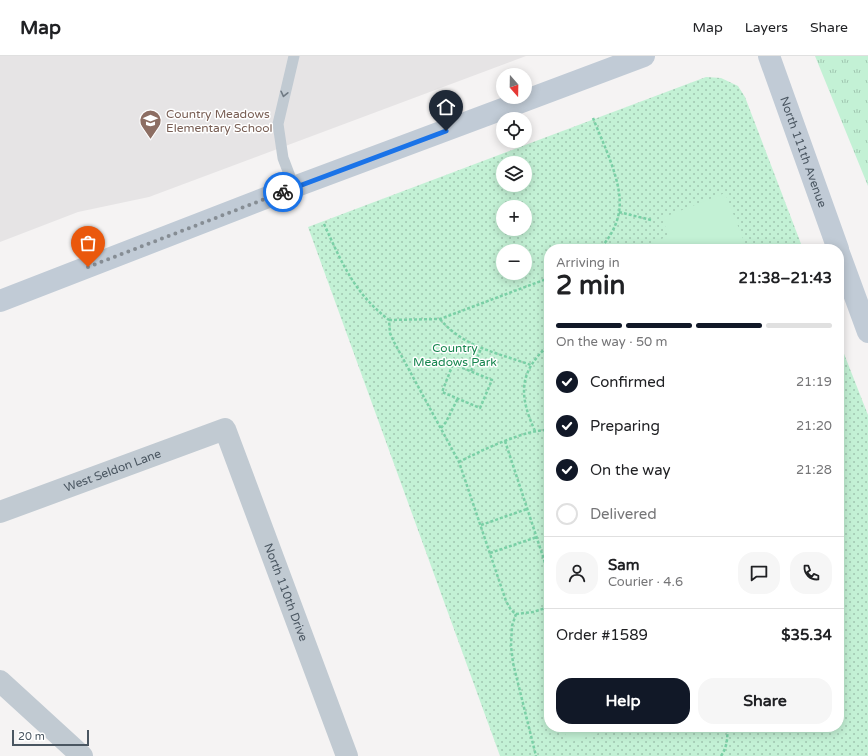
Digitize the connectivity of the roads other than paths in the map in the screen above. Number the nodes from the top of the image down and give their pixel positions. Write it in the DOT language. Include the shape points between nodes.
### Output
graph roads {
  1 [pos="294,56"];
  2 [pos="644,56"];
  3 [pos="769,56"];
  4 [pos="294,187"];
  5 [pos="836,244"];
  6 [pos="844,267"];
  7 [pos="0,301"];
  8 [pos="868,332"];
  9 [pos="225,428"];
  10 [pos="0,512"];
  11 [pos="0,681"];
  12 [pos="82,756"];
  13 [pos="347,756"];
  1 -- 4 [label="lane, one-way" via="278,124 283,158"];
  2 -- 4 [label="street"];
  3 -- 5 [label="street, North 111th Avenue"];
  4 -- 7 [label="street"];
  6 -- 8 [label="street"];
  9 -- 10 [label="street, West Seldon Lane"];
  9 -- 13 [label="street, North 110th Drive"];
  11 -- 12 [label="street"];
}
